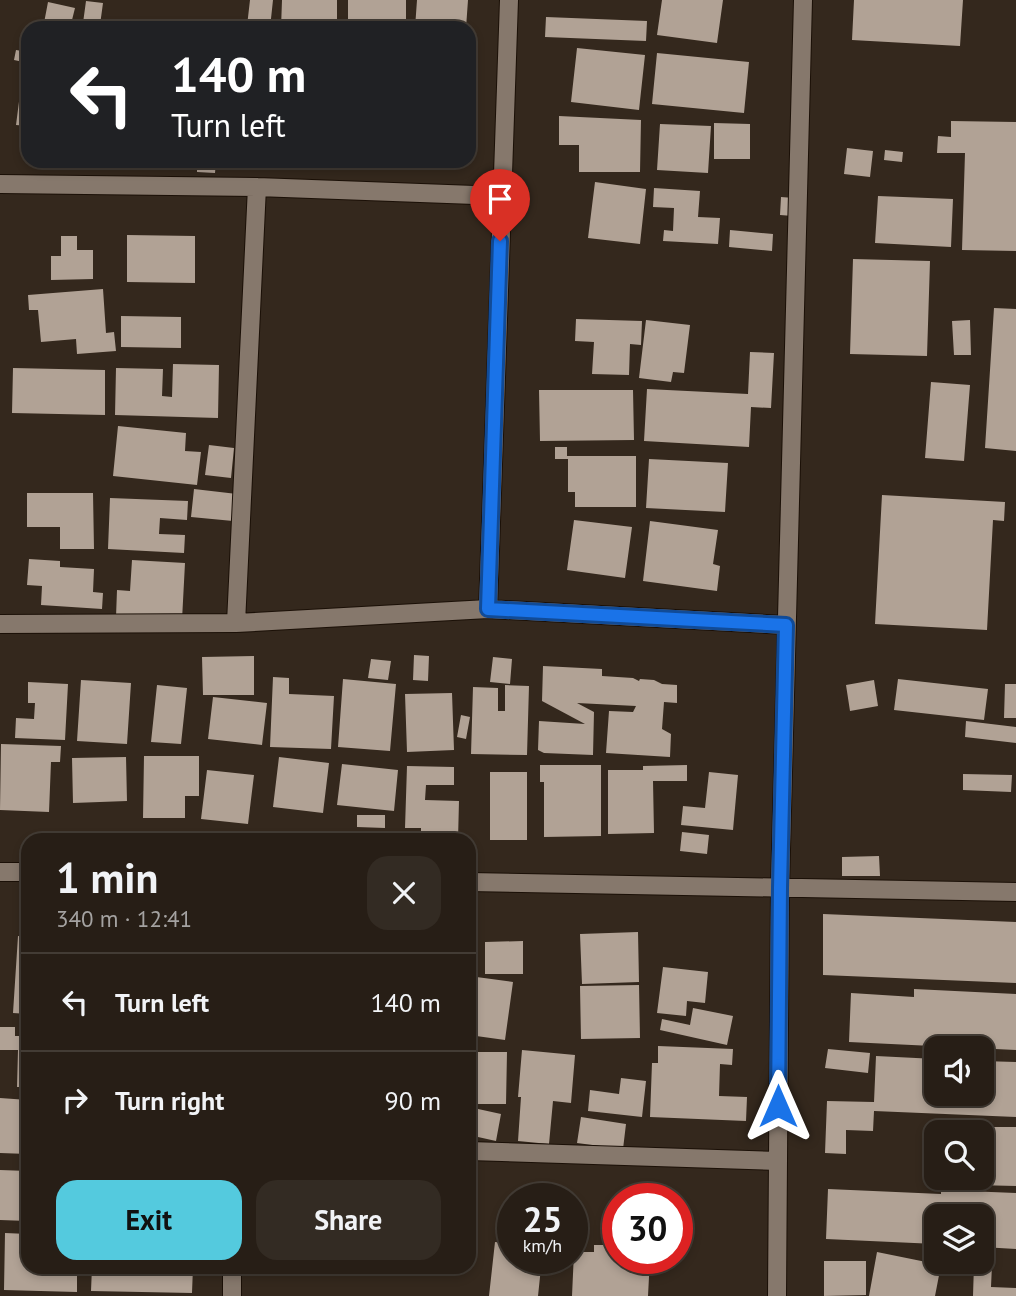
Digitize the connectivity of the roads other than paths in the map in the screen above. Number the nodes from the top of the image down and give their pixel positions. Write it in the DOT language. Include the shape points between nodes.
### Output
graph roads {
  1 [pos="509,0"];
  2 [pos="803,0"];
  3 [pos="0,184"];
  4 [pos="257,187"];
  5 [pos="502,196"];
  6 [pos="488,609"];
  7 [pos="0,624"];
  8 [pos="236,624"];
  9 [pos="786,625"];
  10 [pos="0,872"];
  11 [pos="21,872"];
  12 [pos="476,881"];
  13 [pos="780,888"];
  14 [pos="1016,892"];
  15 [pos="476,1151"];
  16 [pos="778,1161"];
  17 [pos="232,1274"];
  18 [pos="232,1296"];
  19 [pos="777,1296"];
  1 -- 5 [label="street"];
  2 -- 9 [label="street"];
  3 -- 4 [label="street"];
  4 -- 5 [label="street"];
  4 -- 8 [label="street"];
  5 -- 6 [label="street"];
  6 -- 8 [label="street"];
  6 -- 9 [label="street"];
  7 -- 8 [label="street"];
  9 -- 13 [label="street"];
  10 -- 11 [label="street"];
  12 -- 13 [label="street"];
  13 -- 14 [label="street"];
  13 -- 16 [label="street"];
  15 -- 16 [label="street"];
  16 -- 19 [label="street"];
  17 -- 18 [label="street"];
}
